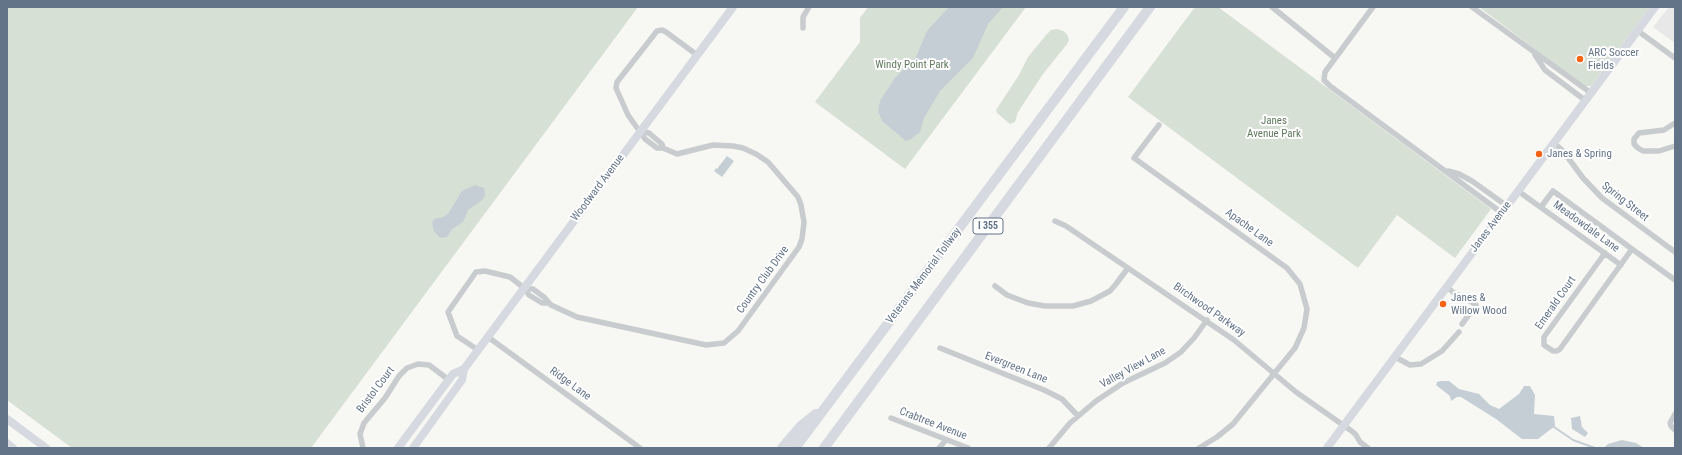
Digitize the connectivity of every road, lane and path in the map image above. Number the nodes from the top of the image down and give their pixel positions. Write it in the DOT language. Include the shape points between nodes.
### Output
graph roads {
  1 [pos="733,7"];
  2 [pos="809,7"];
  3 [pos="1124,7"];
  4 [pos="1150,7"];
  5 [pos="1272,7"];
  6 [pos="1373,7"];
  7 [pos="1472,7"];
  8 [pos="1656,7"];
  9 [pos="803,28"];
  10 [pos="1638,31"];
  11 [pos="1531,50"];
  12 [pos="697,55"];
  13 [pos="1335,58"];
  14 [pos="1675,58"];
  15 [pos="1591,93"];
  16 [pos="1586,101"];
  17 [pos="1675,124"];
  18 [pos="1159,125"];
  19 [pos="640,131"];
  20 [pos="1554,143"];
  21 [pos="1675,146"];
  22 [pos="1518,191"];
  23 [pos="1541,207"];
  24 [pos="1505,210"];
  25 [pos="1055,221"];
  26 [pos="1632,249"];
  27 [pos="1675,252"];
  28 [pos="1605,253"];
  29 [pos="1621,265"];
  30 [pos="1128,268"];
  31 [pos="1675,280"];
  32 [pos="994,286"];
  33 [pos="524,288"];
  34 [pos="1447,288"];
  35 [pos="1207,320"];
  36 [pos="1462,324"];
  37 [pos="1459,332"];
  38 [pos="488,337"];
  39 [pos="940,348"];
  40 [pos="478,350"];
  41 [pos="1395,357"];
  42 [pos="464,369"];
  43 [pos="1274,373"];
  44 [pos="449,380"];
  45 [pos="826,407"];
  46 [pos="1675,414"];
  47 [pos="1078,416"];
  48 [pos="891,418"];
  49 [pos="7,419"];
  50 [pos="1344,426"];
  51 [pos="1675,430"];
  52 [pos="946,440"];
  53 [pos="7,443"];
  54 [pos="1360,446"];
  55 [pos="636,447"];
  56 [pos="825,447"];
  57 [pos="13,448"];
  58 [pos="46,448"];
  59 [pos="363,448"];
  60 [pos="398,448"];
  61 [pos="413,448"];
  62 [pos="782,448"];
  63 [pos="795,448"];
  64 [pos="939,448"];
  65 [pos="968,448"];
  66 [pos="1049,448"];
  67 [pos="1199,448"];
  68 [pos="1329,448"];
  69 [pos="1368,448"];
  1 -- 12 [label="main road, Woodward Avenue"];
  2 -- 9 [label="street" via="803,17"];
  3 -- 45 [label="highway, Veterans Memorial Tollway / I 355"];
  4 -- 56 [label="highway, Veterans Memorial Tollway / I 355"];
  5 -- 13 [label="street"];
  6 -- 13 [label="street"];
  7 -- 11 [label="street"];
  8 -- 10 [label="main road, Janes Avenue"];
  10 -- 14 [label="street"];
  10 -- 15 [label="main road, Janes Avenue"];
  11 -- 15 [label="street"];
  11 -- 16 [label="street" via="1545,70"];
  12 -- 19 [label="main road, Woodward Avenue"];
  12 -- 19 [label="street" via="666,32 657,31 617,82 616,88 628,115"];
  13 -- 24 [label="street" via="1324,76 1326,83 1444,170"];
  15 -- 16 [label="main road, Janes Avenue"];
  16 -- 20 [label="main road, Janes Avenue"];
  17 -- 21 [label="street" via="1664,130 1639,133 1634,139 1634,144 1643,151 1659,151"];
  18 -- 43 [label="street, Apache Lane" via="1134,158 1287,268 1300,284 1307,309 1304,328 1294,348"];
  19 -- 33 [label="main road, Woodward Avenue"];
  19 -- 33 [label="street, Country Club Drive" via="650,133 663,148 677,154 713,146 743,148 768,162 793,190 801,205 804,222 799,247 736,334 724,343 706,345 577,317 542,303 529,295"];
  20 -- 22 [label="main road, Janes Avenue"];
  20 -- 27 [label="street, Spring Street" via="1602,198"];
  22 -- 23 [label="street, Meadowdale Lane"];
  22 -- 24 [label="main road, Janes Avenue"];
  23 -- 26 [label="street" via="1554,191"];
  23 -- 28 [label="street, Meadowdale Lane"];
  24 -- 34 [label="main road, Janes Avenue"];
  25 -- 30 [label="street, Birchwood Parkway"];
  26 -- 29 [label="street, Meadowdale Lane"];
  26 -- 31 [label="street, Meadowdale Lane"];
  28 -- 29 [label="street, Meadowdale Lane"];
  28 -- 29 [label="street, Emerald Court" via="1544,337 1544,345 1552,351 1560,349"];
  30 -- 32 [label="street" via="1110,290 1091,301 1073,306 1028,303"];
  30 -- 35 [label="street, Birchwood Parkway"];
  33 -- 38 [label="main road, Woodward Avenue"];
  33 -- 40 [label="street, Country Club Drive" via="510,277 486,271 476,272 448,312 458,336"];
  34 -- 36 [label="street" via="1476,305"];
  34 -- 41 [label="main road, Janes Avenue"];
  35 -- 43 [label="street, Birchwood Parkway"];
  35 -- 47 [label="street, Valley View Lane" via="1188,345 1174,357 1108,393"];
  37 -- 41 [label="street" via="1442,351 1421,364 1410,365"];
  38 -- 40 [label="main road, Woodward Avenue"];
  38 -- 55 [label="street, Ridge Lane"];
  39 -- 47 [label="street, Evergreen Lane" via="1044,390 1062,399"];
  40 -- 42 [label="main road, Woodward Avenue"];
  41 -- 50 [label="main road, Janes Avenue"];
  42 -- 44 [label="main road, Woodward Avenue" via="453,374"];
  42 -- 61 [label="main road, Woodward Avenue" via="462,380"];
  43 -- 50 [label="street, Birchwood Parkway"];
  43 -- 67 [label="street" via="1233,424"];
  44 -- 59 [label="street, Bristol Court" via="429,365 418,364 407,368 364,423 360,434"];
  44 -- 60 [label="main road, Woodward Avenue"];
  45 -- 62 [label="highway" via="801,426"];
  45 -- 63 [label="highway, Veterans Memorial Tollway / I 355"];
  46 -- 51 [label="street" via="1670,423"];
  47 -- 66 [label="street, Valley View Lane"];
  48 -- 52 [label="street, Crabtree Avenue"];
  49 -- 58 [label="main road"];
  50 -- 54 [label="street, Birchwood Parkway" via="1356,435"];
  50 -- 68 [label="main road, Janes Avenue"];
  52 -- 64 [label="street"];
  52 -- 65 [label="street, Crabtree Avenue"];
  53 -- 57 [label="main road"];
  54 -- 69 [label="street, Birchwood Parkway"];
}
